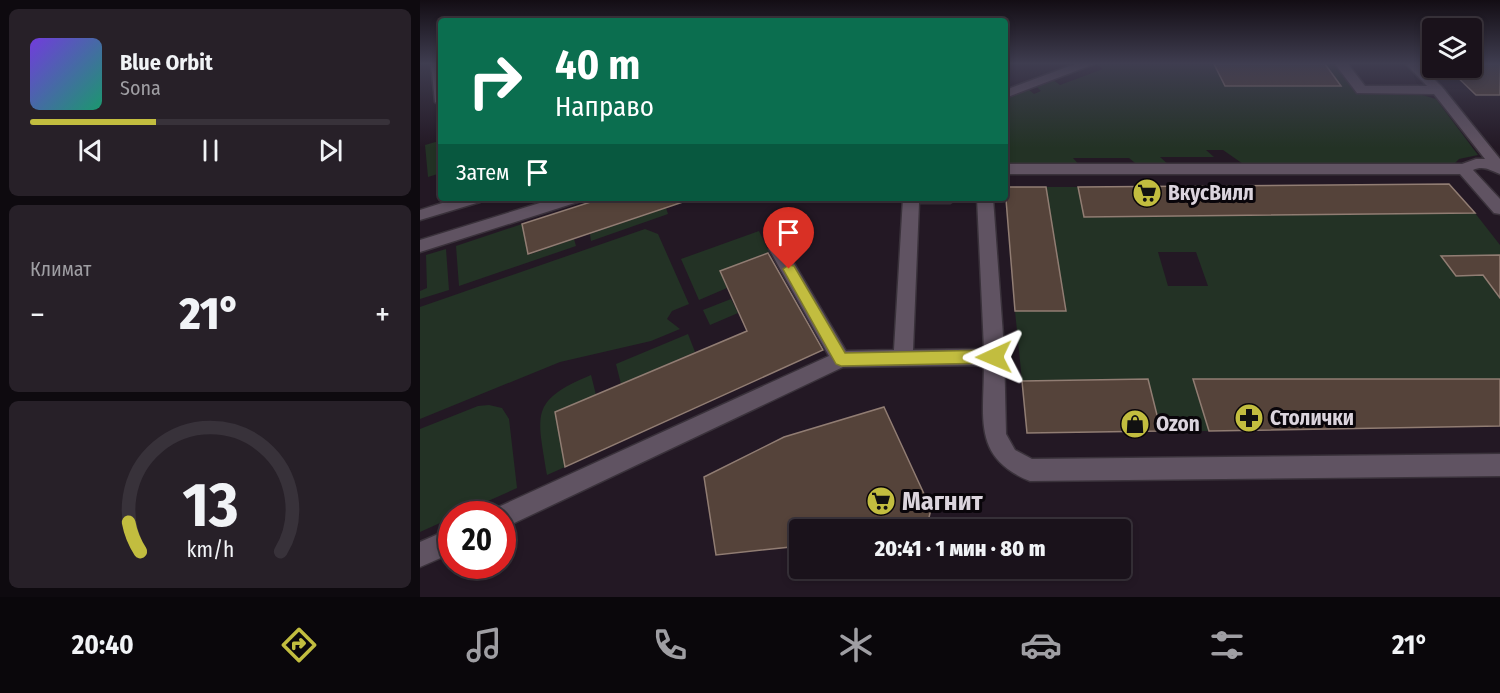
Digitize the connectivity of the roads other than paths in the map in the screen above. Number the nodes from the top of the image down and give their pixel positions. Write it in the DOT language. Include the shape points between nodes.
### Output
graph roads {
  1 [pos="1439,92"];
  2 [pos="1498,167"];
  3 [pos="1464,169"];
  4 [pos="1008,170"];
  5 [pos="465,201"];
  6 [pos="563,201"];
  7 [pos="910,201"];
  8 [pos="985,201"];
  9 [pos="1500,209"];
  10 [pos="420,215"];
  11 [pos="420,246"];
  12 [pos="777,249"];
  13 [pos="994,357"];
  14 [pos="903,358"];
  15 [pos="841,359"];
  16 [pos="1500,465"];
  17 [pos="516,510"];
  18 [pos="438,547"];
  19 [pos="420,555"];
  1 -- 2 [label="street"];
  2 -- 3 [label="street" via="1476,163"];
  3 -- 4 [label="street"];
  3 -- 9 [label="street"];
  5 -- 10 [label="street"];
  6 -- 11 [label="street"];
  7 -- 14 [label="street"];
  8 -- 13 [label="street"];
  12 -- 15 [label="street"];
  13 -- 14 [label="street"];
  13 -- 16 [label="street" via="995,436 1007,457 1030,470"];
  14 -- 15 [label="street"];
  15 -- 17 [label="street"];
  18 -- 19 [label="street"];
}
